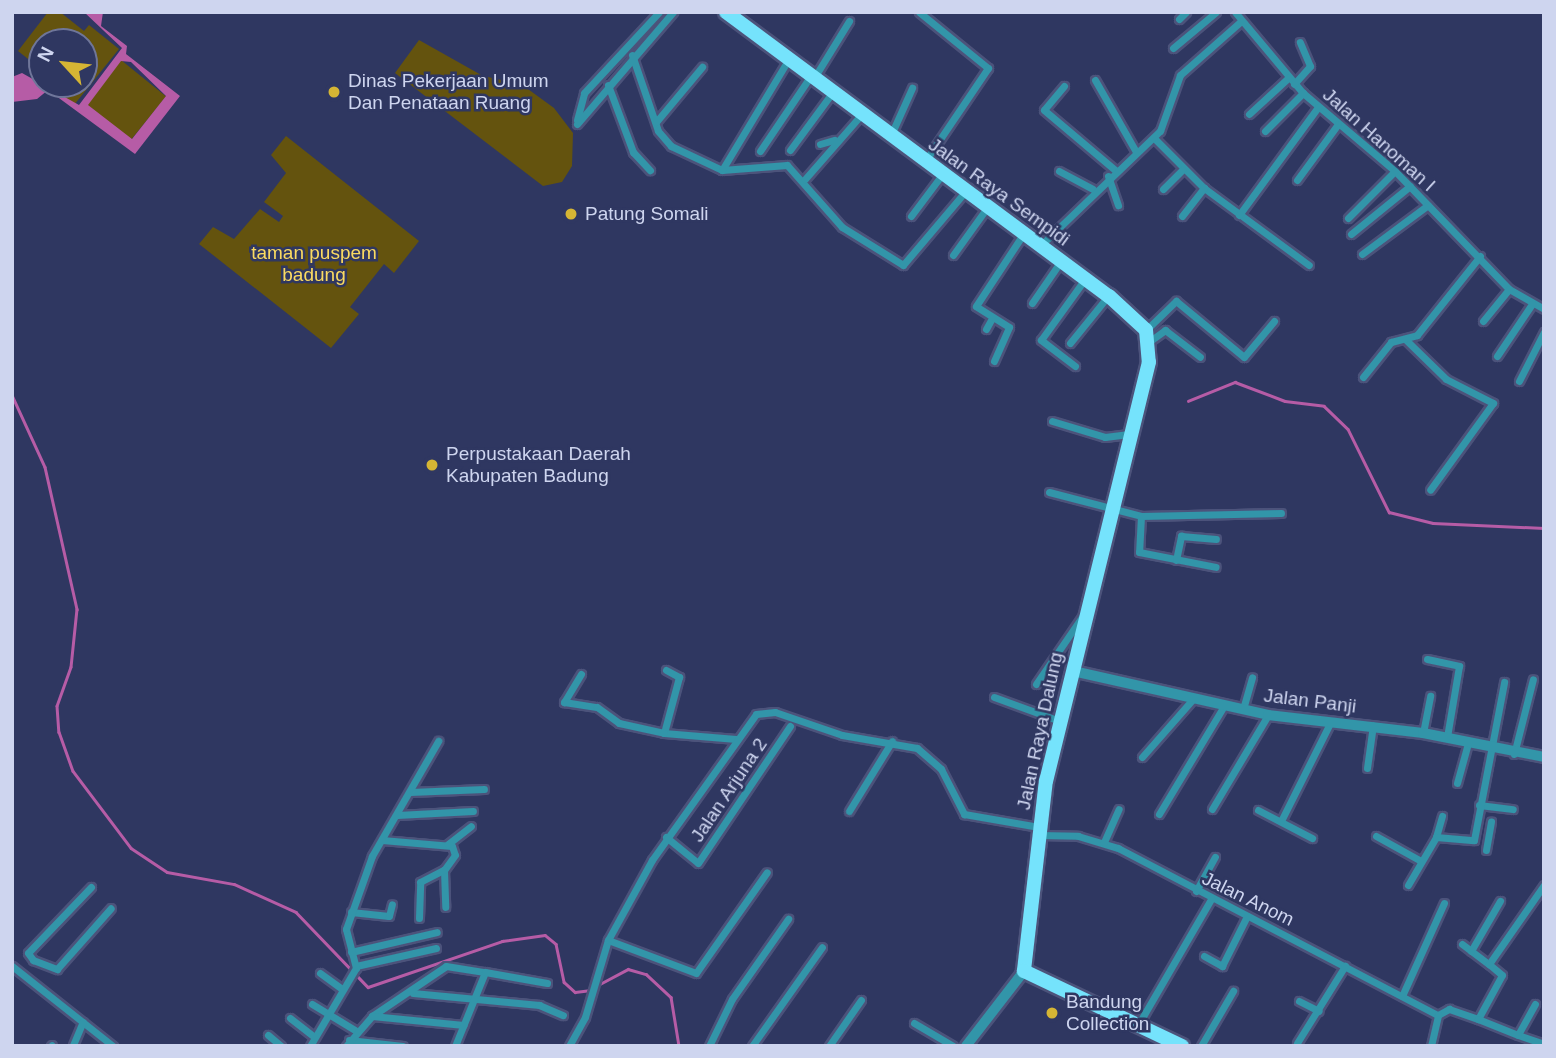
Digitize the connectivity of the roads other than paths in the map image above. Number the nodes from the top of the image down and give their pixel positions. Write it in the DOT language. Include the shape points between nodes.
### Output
graph roads {
  1 [pos="659,12"];
  2 [pos="673,12"];
  3 [pos="726,12"];
  4 [pos="919,12"];
  5 [pos="1186,12"];
  6 [pos="1216,12"];
  7 [pos="1235,12"];
  8 [pos="1179,19"];
  9 [pos="849,21"];
  10 [pos="1241,21"];
  11 [pos="644,27"];
  12 [pos="652,35"];
  13 [pos="1300,42"];
  14 [pos="1172,48"];
  15 [pos="632,55"];
  16 [pos="613,61"];
  17 [pos="787,62"];
  18 [pos="702,67"];
  19 [pos="622,68"];
  20 [pos="812,78"];
  21 [pos="1095,80"];
  22 [pos="1291,81"];
  23 [pos="608,85"];
  24 [pos="1064,86"];
  25 [pos="912,88"];
  26 [pos="832,93"];
  27 [pos="1303,93"];
  28 [pos="1318,107"];
  29 [pos="859,114"];
  30 [pos="1250,114"];
  31 [pos="656,122"];
  32 [pos="1338,124"];
  33 [pos="1265,131"];
  34 [pos="890,137"];
  35 [pos="1154,138"];
  36 [pos="820,144"];
  37 [pos="790,150"];
  38 [pos="760,151"];
  39 [pos="1136,152"];
  40 [pos="924,164"];
  41 [pos="650,170"];
  42 [pos="722,170"];
  43 [pos="1115,170"];
  44 [pos="1182,170"];
  45 [pos="1059,171"];
  46 [pos="1395,171"];
  47 [pos="941,176"];
  48 [pos="1108,176"];
  49 [pos="805,179"];
  50 [pos="1297,180"];
  51 [pos="1410,186"];
  52 [pos="1204,188"];
  53 [pos="1093,189"];
  54 [pos="1163,189"];
  55 [pos="964,193"];
  56 [pos="1118,205"];
  57 [pos="1428,205"];
  58 [pos="986,209"];
  59 [pos="1239,215"];
  60 [pos="911,216"];
  61 [pos="1182,216"];
  62 [pos="1348,218"];
  63 [pos="1024,233"];
  64 [pos="1351,234"];
  65 [pos="1041,246"];
  66 [pos="1362,254"];
  67 [pos="953,255"];
  68 [pos="1479,256"];
  69 [pos="1061,261"];
  70 [pos="1309,265"];
  71 [pos="1085,279"];
  72 [pos="1509,289"];
  73 [pos="1109,296"];
  74 [pos="1031,303"];
  75 [pos="1532,304"];
  76 [pos="1544,309"];
  77 [pos="992,318"];
  78 [pos="1274,321"];
  79 [pos="1483,321"];
  80 [pos="986,330"];
  81 [pos="1544,332"];
  82 [pos="1148,336"];
  83 [pos="1405,339"];
  84 [pos="1070,343"];
  85 [pos="1497,355"];
  86 [pos="1200,357"];
  87 [pos="995,361"];
  88 [pos="1075,366"];
  89 [pos="1363,377"];
  90 [pos="1519,381"];
  91 [pos="1052,421"];
  92 [pos="1129,434"];
  93 [pos="1430,490"];
  94 [pos="1049,492"];
  95 [pos="1111,507"];
  96 [pos="1281,513"];
  97 [pos="1141,516"];
  98 [pos="1216,539"];
  99 [pos="1176,560"];
  100 [pos="1216,567"];
  101 [pos="1084,614"];
  102 [pos="1427,659"];
  103 [pos="666,670"];
  104 [pos="1073,671"];
  105 [pos="581,674"];
  106 [pos="1252,677"];
  107 [pos="1533,679"];
  108 [pos="1504,682"];
  109 [pos="1036,684"];
  110 [pos="1430,696"];
  111 [pos="994,697"];
  112 [pos="1193,699"];
  113 [pos="1224,706"];
  114 [pos="1242,709"];
  115 [pos="1268,715"];
  116 [pos="1060,721"];
  117 [pos="1329,724"];
  118 [pos="790,726"];
  119 [pos="1373,726"];
  120 [pos="664,733"];
  121 [pos="1423,733"];
  122 [pos="1447,737"];
  123 [pos="736,739"];
  124 [pos="438,741"];
  125 [pos="892,741"];
  126 [pos="1468,743"];
  127 [pos="1490,749"];
  128 [pos="1514,754"];
  129 [pos="1543,754"];
  130 [pos="1142,757"];
  131 [pos="1367,768"];
  132 [pos="1457,783"];
  133 [pos="484,789"];
  134 [pos="410,792"];
  135 [pos="1479,806"];
  136 [pos="1119,809"];
  137 [pos="1212,809"];
  138 [pos="1513,809"];
  139 [pos="1258,810"];
  140 [pos="473,811"];
  141 [pos="849,811"];
  142 [pos="1159,814"];
  143 [pos="397,815"];
  144 [pos="1442,816"];
  145 [pos="1281,821"];
  146 [pos="1491,821"];
  147 [pos="471,826"];
  148 [pos="1039,831"];
  149 [pos="1376,836"];
  150 [pos="666,837"];
  151 [pos="1436,837"];
  152 [pos="1312,838"];
  153 [pos="382,840"];
  154 [pos="1474,840"];
  155 [pos="1104,842"];
  156 [pos="448,844"];
  157 [pos="1215,857"];
  158 [pos="1421,861"];
  159 [pos="444,870"];
  160 [pos="767,873"];
  161 [pos="1408,885"];
  162 [pos="1544,885"];
  163 [pos="91,887"];
  164 [pos="1196,891"];
  165 [pos="1211,899"];
  166 [pos="1500,901"];
  167 [pos="1444,903"];
  168 [pos="391,904"];
  169 [pos="445,907"];
  170 [pos="111,908"];
  171 [pos="351,912"];
  172 [pos="1247,916"];
  173 [pos="419,918"];
  174 [pos="788,919"];
  175 [pos="437,932"];
  176 [pos="608,940"];
  177 [pos="1462,944"];
  178 [pos="822,947"];
  179 [pos="436,948"];
  180 [pos="1471,951"];
  181 [pos="351,953"];
  182 [pos="1204,956"];
  183 [pos="33,960"];
  184 [pos="1489,964"];
  185 [pos="12,966"];
  186 [pos="1345,966"];
  187 [pos="355,969"];
  188 [pos="1024,971"];
  189 [pos="485,972"];
  190 [pos="19,973"];
  191 [pos="320,973"];
  192 [pos="547,983"];
  193 [pos="342,989"];
  194 [pos="1233,991"];
  195 [pos="413,993"];
  196 [pos="1402,996"];
  197 [pos="861,1000"];
  198 [pos="477,1001"];
  199 [pos="1299,1001"];
  200 [pos="312,1004"];
  201 [pos="1535,1004"];
  202 [pos="1319,1011"];
  203 [pos="327,1015"];
  204 [pos="563,1015"];
  205 [pos="1438,1015"];
  206 [pos="372,1016"];
  207 [pos="290,1018"];
  208 [pos="1478,1019"];
  209 [pos="83,1022"];
  210 [pos="914,1023"];
  211 [pos="464,1025"];
  212 [pos="1138,1026"];
  213 [pos="355,1030"];
  214 [pos="268,1035"];
  215 [pos="1518,1035"];
  216 [pos="314,1037"];
  217 [pos="348,1043"];
  218 [pos="109,1044"];
  219 [pos="1297,1044"];
  220 [pos="1544,1044"];
  221 [pos="73,1045"];
  222 [pos="281,1046"];
  223 [pos="310,1046"];
  224 [pos="403,1046"];
  225 [pos="456,1046"];
  226 [pos="569,1046"];
  227 [pos="709,1046"];
  228 [pos="752,1046"];
  229 [pos="829,1046"];
  230 [pos="953,1046"];
  231 [pos="966,1046"];
  232 [pos="1182,1046"];
  233 [pos="1201,1046"];
  234 [pos="1431,1046"];
  1 -- 11 [label="street"];
  2 -- 12 [label="street"];
  3 -- 17 [label="main road, Jalan Raya Sempidi"];
  4 -- 40 [label="street" via="988,68"];
  5 -- 8 [label="street"];
  6 -- 14 [label="street"];
  7 -- 10 [label="street, Jalan Hanoman I"];
  9 -- 20 [label="street"];
  10 -- 22 [label="street, Jalan Hanoman I"];
  10 -- 35 [label="street" via="1180,75 1171,113"];
  11 -- 12 [label="street"];
  11 -- 16 [label="street"];
  12 -- 15 [label="street"];
  13 -- 22 [label="street" via="1309,69"];
  15 -- 19 [label="street"];
  15 -- 31 [label="street"];
  16 -- 19 [label="street"];
  16 -- 23 [label="street" via="584,93 577,124"];
  17 -- 20 [label="main road, Jalan Raya Sempidi"];
  17 -- 42 [label="street"];
  18 -- 31 [label="street"];
  19 -- 23 [label="street"];
  20 -- 26 [label="main road, Jalan Raya Sempidi"];
  20 -- 38 [label="street"];
  21 -- 39 [label="street"];
  22 -- 27 [label="street, Jalan Hanoman I"];
  22 -- 30 [label="street"];
  23 -- 41 [label="street" via="633,152"];
  24 -- 43 [label="street" via="1044,110"];
  25 -- 34 [label="street"];
  26 -- 29 [label="main road, Jalan Raya Sempidi"];
  26 -- 37 [label="street"];
  27 -- 28 [label="street, Jalan Hanoman I"];
  27 -- 33 [label="street"];
  28 -- 32 [label="street, Jalan Hanoman I"];
  28 -- 59 [label="street"];
  29 -- 34 [label="main road, Jalan Raya Sempidi"];
  29 -- 36 [label="street" via="829,145"];
  29 -- 49 [label="street"];
  31 -- 42 [label="street" via="671,146"];
  32 -- 46 [label="street, Jalan Hanoman I"];
  32 -- 50 [label="street"];
  34 -- 40 [label="main road, Jalan Raya Sempidi"];
  35 -- 39 [label="street"];
  35 -- 44 [label="street"];
  39 -- 43 [label="street"];
  40 -- 47 [label="main road, Jalan Raya Sempidi"];
  42 -- 49 [label="street" via="781,164"];
  43 -- 48 [label="street"];
  44 -- 52 [label="street"];
  44 -- 54 [label="street"];
  45 -- 53 [label="street"];
  46 -- 51 [label="street, Jalan Hanoman I"];
  46 -- 62 [label="street"];
  47 -- 55 [label="main road, Jalan Raya Sempidi"];
  47 -- 60 [label="street"];
  48 -- 53 [label="street"];
  48 -- 56 [label="street"];
  49 -- 55 [label="street" via="842,227 905,265"];
  51 -- 57 [label="street, Jalan Hanoman I"];
  51 -- 64 [label="street"];
  52 -- 59 [label="street"];
  52 -- 61 [label="street"];
  53 -- 65 [label="street"];
  55 -- 58 [label="main road, Jalan Raya Sempidi"];
  57 -- 66 [label="street"];
  57 -- 68 [label="street, Jalan Hanoman I"];
  58 -- 63 [label="main road, Jalan Raya Sempidi"];
  58 -- 67 [label="street"];
  59 -- 70 [label="street"];
  63 -- 65 [label="main road, Jalan Raya Sempidi"];
  63 -- 77 [label="street" via="976,306"];
  65 -- 69 [label="main road, Jalan Raya Sempidi"];
  68 -- 72 [label="street, Jalan Hanoman I"];
  68 -- 83 [label="street" via="1416,335"];
  69 -- 71 [label="main road, Jalan Raya Sempidi"];
  69 -- 74 [label="street"];
  71 -- 73 [label="main road, Jalan Raya Sempidi"];
  71 -- 88 [label="street" via="1041,340"];
  72 -- 75 [label="street, Jalan Hanoman I"];
  72 -- 79 [label="street"];
  73 -- 82 [label="main road, Jalan Raya Sempidi"];
  73 -- 84 [label="street"];
  75 -- 76 [label="street, Jalan Hanoman I"];
  75 -- 85 [label="street"];
  77 -- 80 [label="street"];
  77 -- 87 [label="street" via="1009,327"];
  78 -- 82 [label="street" via="1244,357 1176,301"];
  81 -- 90 [label="street"];
  82 -- 86 [label="street" via="1165,330"];
  82 -- 92 [label="main road"];
  83 -- 89 [label="street" via="1391,342"];
  83 -- 93 [label="street" via="1446,379 1493,403"];
  91 -- 92 [label="street" via="1105,437"];
  92 -- 95 [label="main road, Jalan Raya Dalung"];
  94 -- 95 [label="street"];
  95 -- 97 [label="street"];
  95 -- 101 [label="main road, Jalan Raya Dalung"];
  96 -- 97 [label="street"];
  97 -- 99 [label="street" via="1136,551"];
  98 -- 99 [label="street" via="1181,536"];
  99 -- 100 [label="street"];
  101 -- 104 [label="main road, Jalan Raya Dalung"];
  101 -- 109 [label="street"];
  102 -- 122 [label="street" via="1459,666"];
  103 -- 120 [label="street" via="679,677"];
  104 -- 112 [label="street, Jalan Panji"];
  104 -- 116 [label="main road, Jalan Raya Dalung"];
  105 -- 120 [label="street" via="564,702 597,707 619,723"];
  106 -- 114 [label="street"];
  107 -- 128 [label="street"];
  108 -- 127 [label="street"];
  110 -- 121 [label="street"];
  111 -- 116 [label="street"];
  112 -- 113 [label="street, Jalan Panji"];
  112 -- 130 [label="street"];
  113 -- 114 [label="street, Jalan Panji"];
  113 -- 142 [label="street"];
  114 -- 115 [label="street, Jalan Panji"];
  115 -- 117 [label="street, Jalan Panji"];
  115 -- 137 [label="street"];
  116 -- 148 [label="main road, Jalan Raya Dalung"];
  117 -- 119 [label="street, Jalan Panji"];
  117 -- 145 [label="street"];
  118 -- 150 [label="street, Jalan Arjuna 2" via="698,863"];
  119 -- 121 [label="street, Jalan Panji"];
  119 -- 131 [label="street"];
  120 -- 123 [label="street"];
  121 -- 122 [label="street, Jalan Panji"];
  122 -- 126 [label="street, Jalan Panji"];
  123 -- 125 [label="street, Jalan Anom" via="756,714 768,712 842,735"];
  123 -- 150 [label="street, Jalan Anom"];
  124 -- 134 [label="street"];
  125 -- 141 [label="street"];
  125 -- 148 [label="street, Jalan Anom" via="931,758 964,814"];
  126 -- 127 [label="street, Jalan Panji"];
  126 -- 132 [label="street"];
  127 -- 128 [label="street, Jalan Panji"];
  127 -- 135 [label="street"];
  128 -- 129 [label="street, Jalan Panji"];
  133 -- 134 [label="street"];
  134 -- 143 [label="street"];
  135 -- 138 [label="street"];
  135 -- 154 [label="street"];
  136 -- 155 [label="street"];
  139 -- 145 [label="street"];
  140 -- 143 [label="street"];
  143 -- 153 [label="street"];
  144 -- 151 [label="street"];
  145 -- 152 [label="street"];
  146 -- 154 [label="street" via="1487,846"];
  147 -- 156 [label="street"];
  148 -- 155 [label="street, Jalan Anom"];
  148 -- 188 [label="main road, Jalan Raya Dalung"];
  149 -- 158 [label="street"];
  150 -- 176 [label="street, Jalan Anom"];
  151 -- 154 [label="street"];
  151 -- 158 [label="street"];
  153 -- 156 [label="street"];
  153 -- 171 [label="street"];
  155 -- 164 [label="street, Jalan Anom"];
  156 -- 159 [label="street" via="455,855"];
  157 -- 164 [label="street"];
  158 -- 161 [label="street"];
  159 -- 169 [label="street"];
  159 -- 173 [label="street" via="419,882"];
  160 -- 176 [label="street" via="696,973"];
  162 -- 184 [label="street"];
  163 -- 183 [label="street" via="28,953"];
  164 -- 165 [label="street, Jalan Anom"];
  165 -- 172 [label="street, Jalan Anom"];
  165 -- 212 [label="street"];
  166 -- 180 [label="street"];
  167 -- 196 [label="street"];
  168 -- 171 [label="street" via="389,916"];
  170 -- 183 [label="street" via="57,969"];
  171 -- 181 [label="street" via="345,940"];
  172 -- 182 [label="street" via="1222,966"];
  172 -- 186 [label="street, Jalan Anom"];
  174 -- 227 [label="street" via="732,999"];
  175 -- 181 [label="street"];
  176 -- 226 [label="street, Jalan Anom"];
  177 -- 180 [label="street"];
  178 -- 228 [label="street"];
  179 -- 187 [label="street"];
  180 -- 184 [label="street"];
  181 -- 187 [label="street"];
  183 -- 190 [label="street"];
  184 -- 208 [label="street" via="1502,975"];
  185 -- 190 [label="street"];
  186 -- 196 [label="street, Jalan Anom"];
  186 -- 202 [label="street"];
  187 -- 193 [label="street"];
  188 -- 212 [label="main road"];
  188 -- 231 [label="street"];
  189 -- 192 [label="street"];
  189 -- 195 [label="street" via="446,966"];
  189 -- 198 [label="street"];
  190 -- 209 [label="street"];
  191 -- 193 [label="street"];
  193 -- 203 [label="street"];
  194 -- 233 [label="street"];
  195 -- 198 [label="street"];
  195 -- 206 [label="street"];
  196 -- 205 [label="street, Jalan Anom"];
  197 -- 229 [label="street"];
  198 -- 204 [label="street" via="539,1005"];
  198 -- 211 [label="street"];
  199 -- 202 [label="street"];
  200 -- 203 [label="street"];
  201 -- 215 [label="street"];
  202 -- 219 [label="street"];
  203 -- 213 [label="street"];
  203 -- 216 [label="street"];
  205 -- 208 [label="street" via="1450,1009"];
  205 -- 234 [label="street"];
  206 -- 211 [label="street"];
  206 -- 213 [label="street"];
  207 -- 216 [label="street"];
  208 -- 215 [label="street"];
  209 -- 218 [label="street"];
  209 -- 221 [label="street"];
  210 -- 230 [label="street"];
  211 -- 225 [label="street"];
  212 -- 232 [label="main road"];
  213 -- 217 [label="street"];
  214 -- 222 [label="street"];
  215 -- 220 [label="street"];
  216 -- 223 [label="street"];
  217 -- 224 [label="street"];
}
